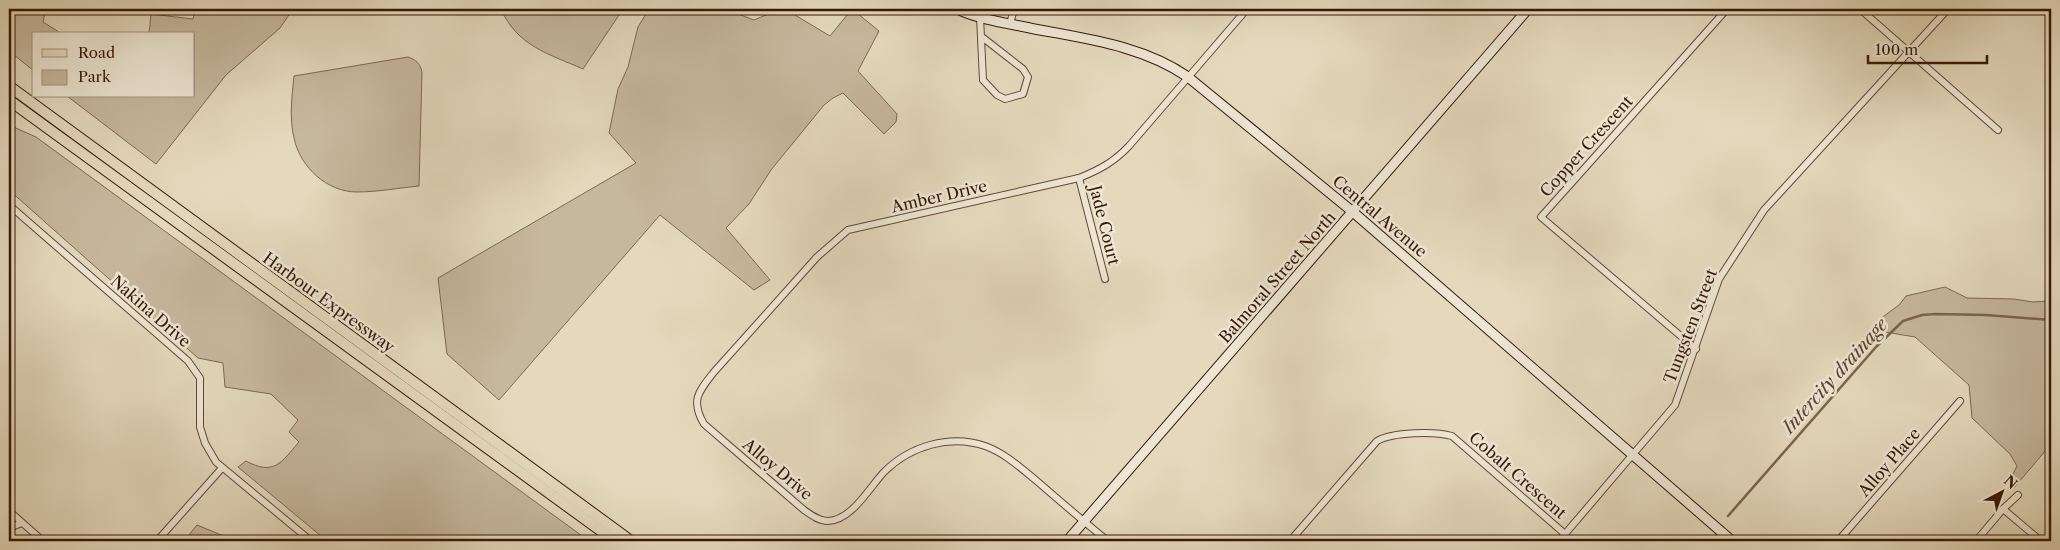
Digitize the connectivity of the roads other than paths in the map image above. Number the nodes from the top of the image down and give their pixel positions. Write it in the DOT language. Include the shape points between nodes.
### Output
graph roads {
  1 [pos="957,9"];
  2 [pos="1014,9"];
  3 [pos="1247,9"];
  4 [pos="1528,9"];
  5 [pos="1727,9"];
  6 [pos="1860,9"];
  7 [pos="1948,9"];
  8 [pos="980,17"];
  9 [pos="1010,24"];
  10 [pos="982,36"];
  11 [pos="1910,52"];
  12 [pos="1188,77"];
  13 [pos="12,89"];
  14 [pos="12,102"];
  15 [pos="1998,130"];
  16 [pos="1079,178"];
  17 [pos="9,205"];
  18 [pos="1353,212"];
  19 [pos="1105,279"];
  20 [pos="1696,349"];
  21 [pos="714,372"];
  22 [pos="1960,401"];
  23 [pos="1633,455"];
  24 [pos="222,468"];
  25 [pos="2018,495"];
  26 [pos="2003,509"];
  27 [pos="9,511"];
  28 [pos="1085,522"];
  29 [pos="22,523"];
  30 [pos="9,528"];
  31 [pos="1565,534"];
  32 [pos="43,541"];
  33 [pos="157,541"];
  34 [pos="311,541"];
  35 [pos="614,541"];
  36 [pos="631,541"];
  37 [pos="1067,541"];
  38 [pos="1108,541"];
  39 [pos="1290,541"];
  40 [pos="1559,541"];
  41 [pos="1732,541"];
  42 [pos="1838,541"];
  43 [pos="1976,541"];
  44 [pos="2041,541"];
  1 -- 8 [label="main road, Central Avenue"];
  2 -- 9 [label="street"];
  3 -- 12 [label="street, Amber Drive"];
  4 -- 18 [label="main road, Balmoral Street North"];
  5 -- 20 [label="street, Copper Crescent" via="1540,217"];
  6 -- 11 [label="street"];
  7 -- 11 [label="street, Tungsten Street"];
  8 -- 9 [label="main road, Central Avenue"];
  8 -- 10 [label="street"];
  9 -- 12 [label="main road, Central Avenue" via="1132,50 1170,65"];
  10 -- 10 [label="street" via="983,80 997,96 1005,99 1023,94 1028,77 1023,69"];
  11 -- 15 [label="street"];
  11 -- 20 [label="street, Tungsten Street" via="1764,210 1719,279"];
  12 -- 16 [label="street, Amber Drive" via="1116,160"];
  12 -- 18 [label="main road, Central Avenue"];
  13 -- 36 [label="main road, Harbour Expressway"];
  14 -- 35 [label="main road, Harbour Expressway"];
  16 -- 19 [label="street, Jade Court"];
  16 -- 21 [label="street, Amber Drive" via="848,230 817,257"];
  17 -- 24 [label="street, Nakina Drive" via="195,369 200,378 202,435"];
  18 -- 23 [label="main road, Central Avenue"];
  18 -- 28 [label="main road, Balmoral Street North"];
  20 -- 23 [label="street, Tungsten Street" via="1675,405"];
  21 -- 28 [label="street, Alloy Drive" via="700,389 697,400 697,412 704,424 816,518 828,521 850,511 884,472 910,452 959,441 987,446 1009,459"];
  22 -- 42 [label="street, Alloy Place"];
  23 -- 31 [label="street, Tungsten Street"];
  23 -- 41 [label="main road, Central Avenue"];
  24 -- 33 [label="street"];
  24 -- 34 [label="street, Nakina Drive"];
  25 -- 26 [label="street"];
  26 -- 43 [label="street"];
  26 -- 44 [label="street"];
  27 -- 29 [label="street"];
  28 -- 37 [label="main road, Balmoral Street North"];
  28 -- 38 [label="street, Alloy Drive"];
  29 -- 30 [label="street"];
  29 -- 32 [label="street"];
  31 -- 39 [label="street, Cobalt Crescent" via="1452,436 1434,433 1390,437 1377,442"];
  31 -- 40 [label="street, Tungsten Street"];
}
